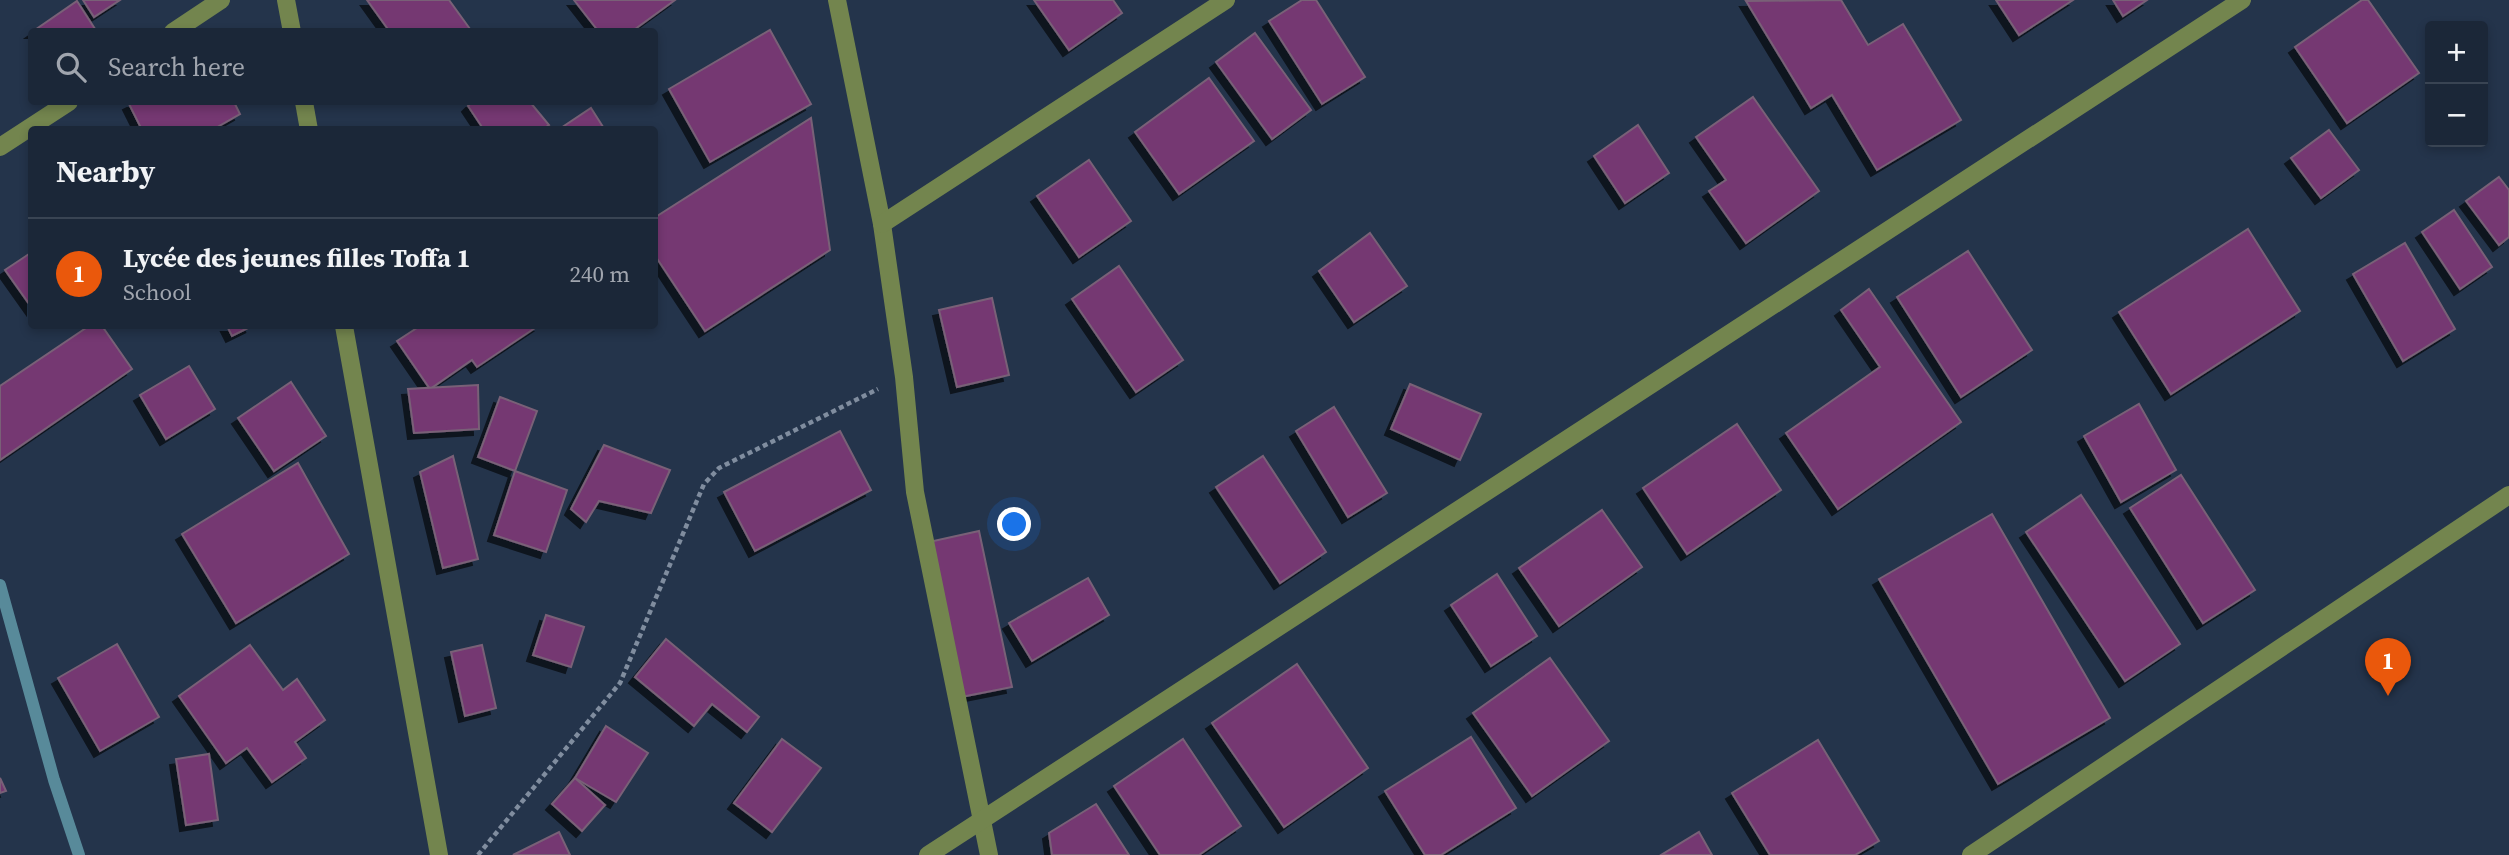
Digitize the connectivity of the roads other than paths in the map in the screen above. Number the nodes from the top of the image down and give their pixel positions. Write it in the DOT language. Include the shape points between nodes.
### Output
graph roads {
  1 [pos="221,0"];
  2 [pos="286,0"];
  3 [pos="837,0"];
  4 [pos="1226,0"];
  5 [pos="2242,0"];
  6 [pos="179,28"];
  7 [pos="291,28"];
  8 [pos="64,105"];
  9 [pos="305,105"];
  10 [pos="32,126"];
  11 [pos="308,126"];
  12 [pos="28,129"];
  13 [pos="0,147"];
  14 [pos="882,224"];
  15 [pos="345,329"];
  16 [pos="2509,495"];
  17 [pos="979,821"];
  18 [pos="439,855"];
  19 [pos="928,855"];
  20 [pos="989,855"];
  21 [pos="1971,855"];
  1 -- 6 [label="street"];
  2 -- 7 [label="street"];
  3 -- 14 [label="street"];
  4 -- 14 [label="street"];
  5 -- 17 [label="street"];
  8 -- 10 [label="street"];
  9 -- 11 [label="street"];
  12 -- 13 [label="street"];
  14 -- 17 [label="street" via="915,492"];
  15 -- 18 [label="street"];
  16 -- 21 [label="street"];
  17 -- 19 [label="street"];
  17 -- 20 [label="street"];
}
